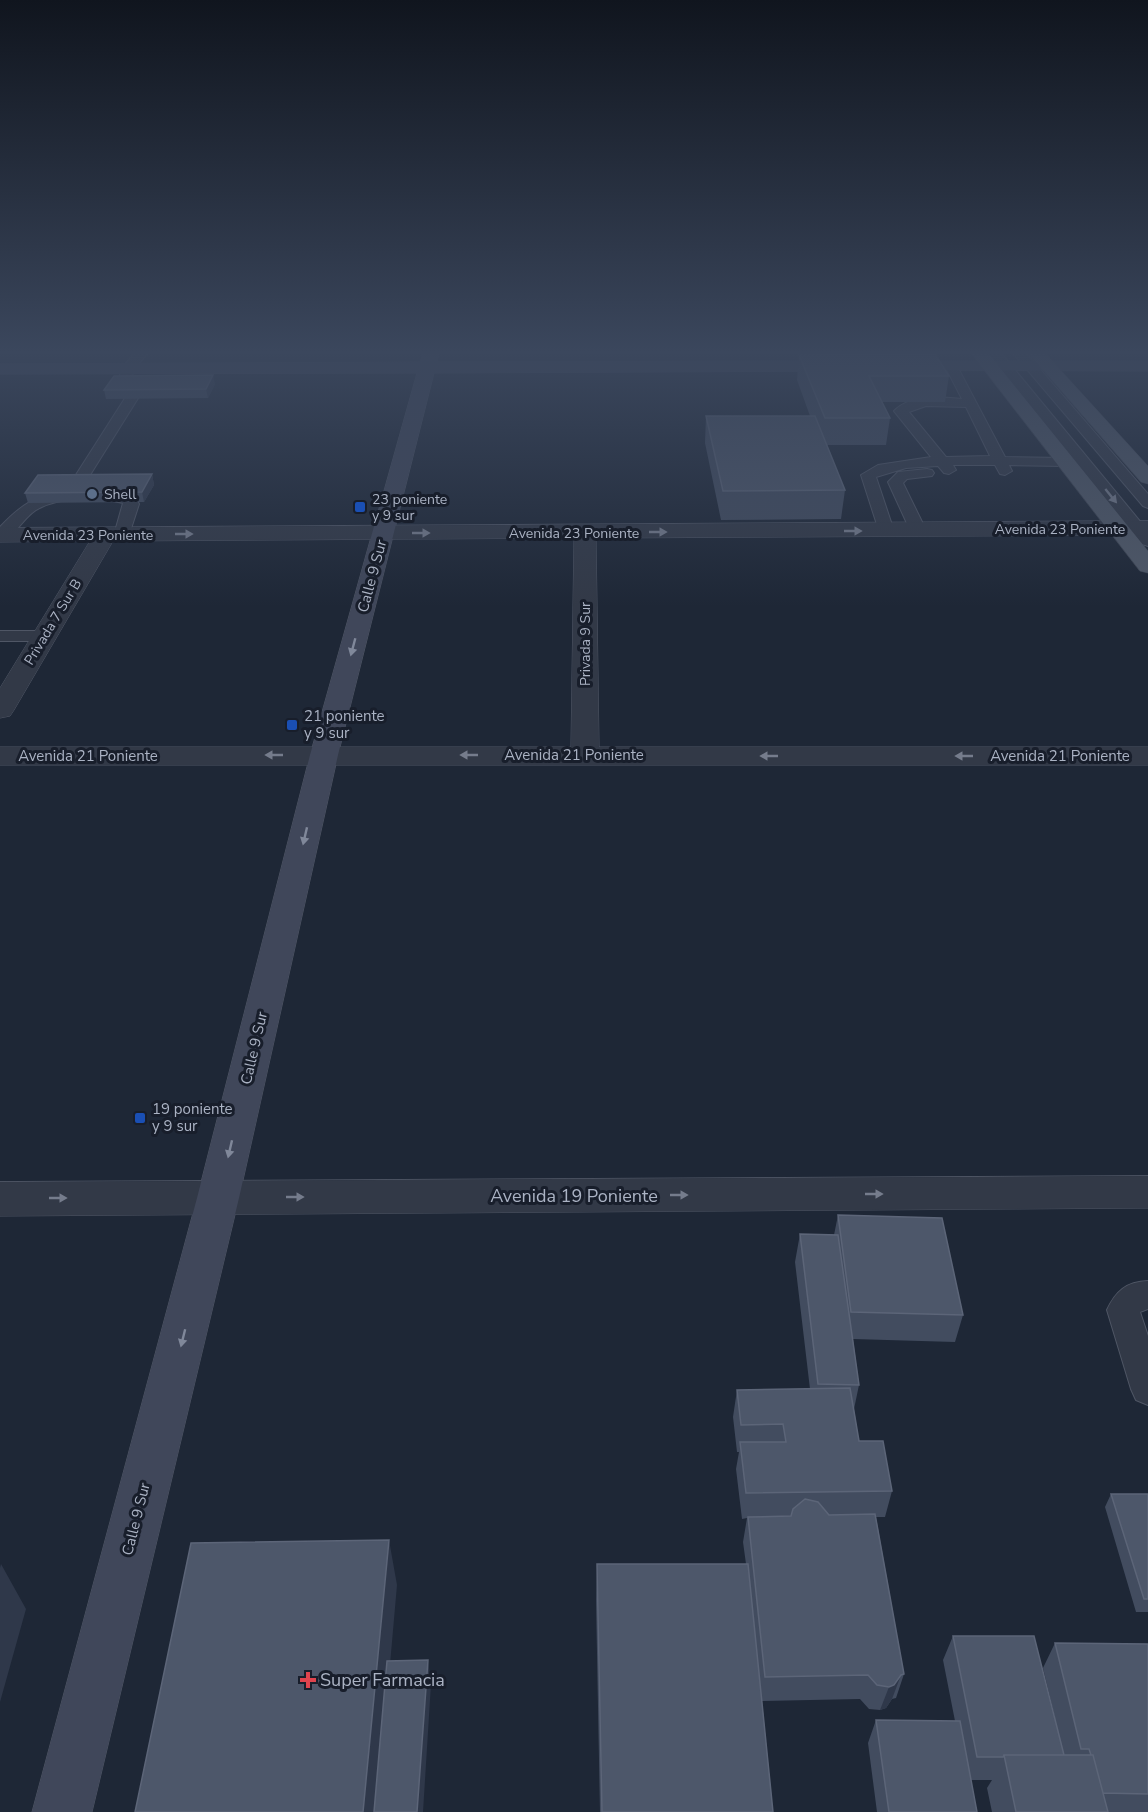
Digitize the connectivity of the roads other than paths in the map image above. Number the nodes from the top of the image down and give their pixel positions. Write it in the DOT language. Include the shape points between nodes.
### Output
graph roads {
  1 [pos="106,438"];
  2 [pos="408,438"];
  3 [pos="922,438"];
  4 [pos="988,438"];
  5 [pos="1047,438"];
  6 [pos="1058,438"];
  7 [pos="1095,438"];
  8 [pos="1109,438"];
  9 [pos="946,467"];
  10 [pos="1002,467"];
  11 [pos="1068,467"];
  12 [pos="1148,478"];
  13 [pos="69,497"];
  14 [pos="1148,503"];
  15 [pos="918,530"];
  16 [pos="886,531"];
  17 [pos="1138,532"];
  18 [pos="383,533"];
  19 [pos="585,533"];
  20 [pos="0,535"];
  21 [pos="114,535"];
  22 [pos="1148,566"];
  23 [pos="0,636"];
  24 [pos="44,636"];
  25 [pos="0,710"];
  26 [pos="324,755"];
  27 [pos="0,756"];
  28 [pos="585,756"];
  29 [pos="1148,756"];
  30 [pos="1148,1192"];
  31 [pos="218,1198"];
  32 [pos="0,1199"];
  33 [pos="1148,1294"];
  34 [pos="1148,1389"];
  35 [pos="62,1812"];
  1 -- 13 [label="lane"];
  2 -- 18 [label="street, Calle 9 Sur"];
  3 -- 9 [label="lane"];
  4 -- 10 [label="lane"];
  5 -- 11 [label="main road"];
  6 -- 17 [label="lane, one-way"];
  7 -- 14 [label="lane"];
  8 -- 12 [label="main road"];
  9 -- 10 [label="lane"];
  9 -- 15 [label="lane" via="903,475 895,482"];
  9 -- 16 [label="lane" via="892,465 868,475"];
  10 -- 11 [label="lane"];
  11 -- 17 [label="main road"];
  13 -- 20 [label="lane" via="40,501"];
  13 -- 21 [label="lane" via="130,500"];
  15 -- 16 [label="street, Avenida 23 Poniente"];
  15 -- 17 [label="street, Avenida 23 Poniente"];
  19 -- 16 [label="street, Avenida 23 Poniente, one-way"];
  17 -- 22 [label="main road"];
  18 -- 19 [label="street, Avenida 23 Poniente, one-way"];
  21 -- 18 [label="street, Avenida 23 Poniente, one-way"];
  18 -- 26 [label="street, Calle 9 Sur, one-way"];
  19 -- 28 [label="street, Privada 9 Sur"];
  20 -- 21 [label="street, Avenida 23 Poniente"];
  21 -- 24 [label="street, Privada 7 Sur B"];
  23 -- 24 [label="lane"];
  24 -- 25 [label="street, Privada 7 Sur B"];
  26 -- 27 [label="street, Avenida 21 Poniente, one-way"];
  28 -- 26 [label="street, Avenida 21 Poniente, one-way"];
  26 -- 31 [label="street, Calle 9 Sur, one-way"];
  29 -- 28 [label="street, Avenida 21 Poniente, one-way"];
  31 -- 30 [label="street, Avenida 19 Poniente, one-way"];
  32 -- 31 [label="street, Avenida 19 Poniente, one-way"];
  31 -- 35 [label="street, Calle 9 Sur, one-way"];
  33 -- 34 [label="lane" via="1128,1300 1123,1310"];
}
